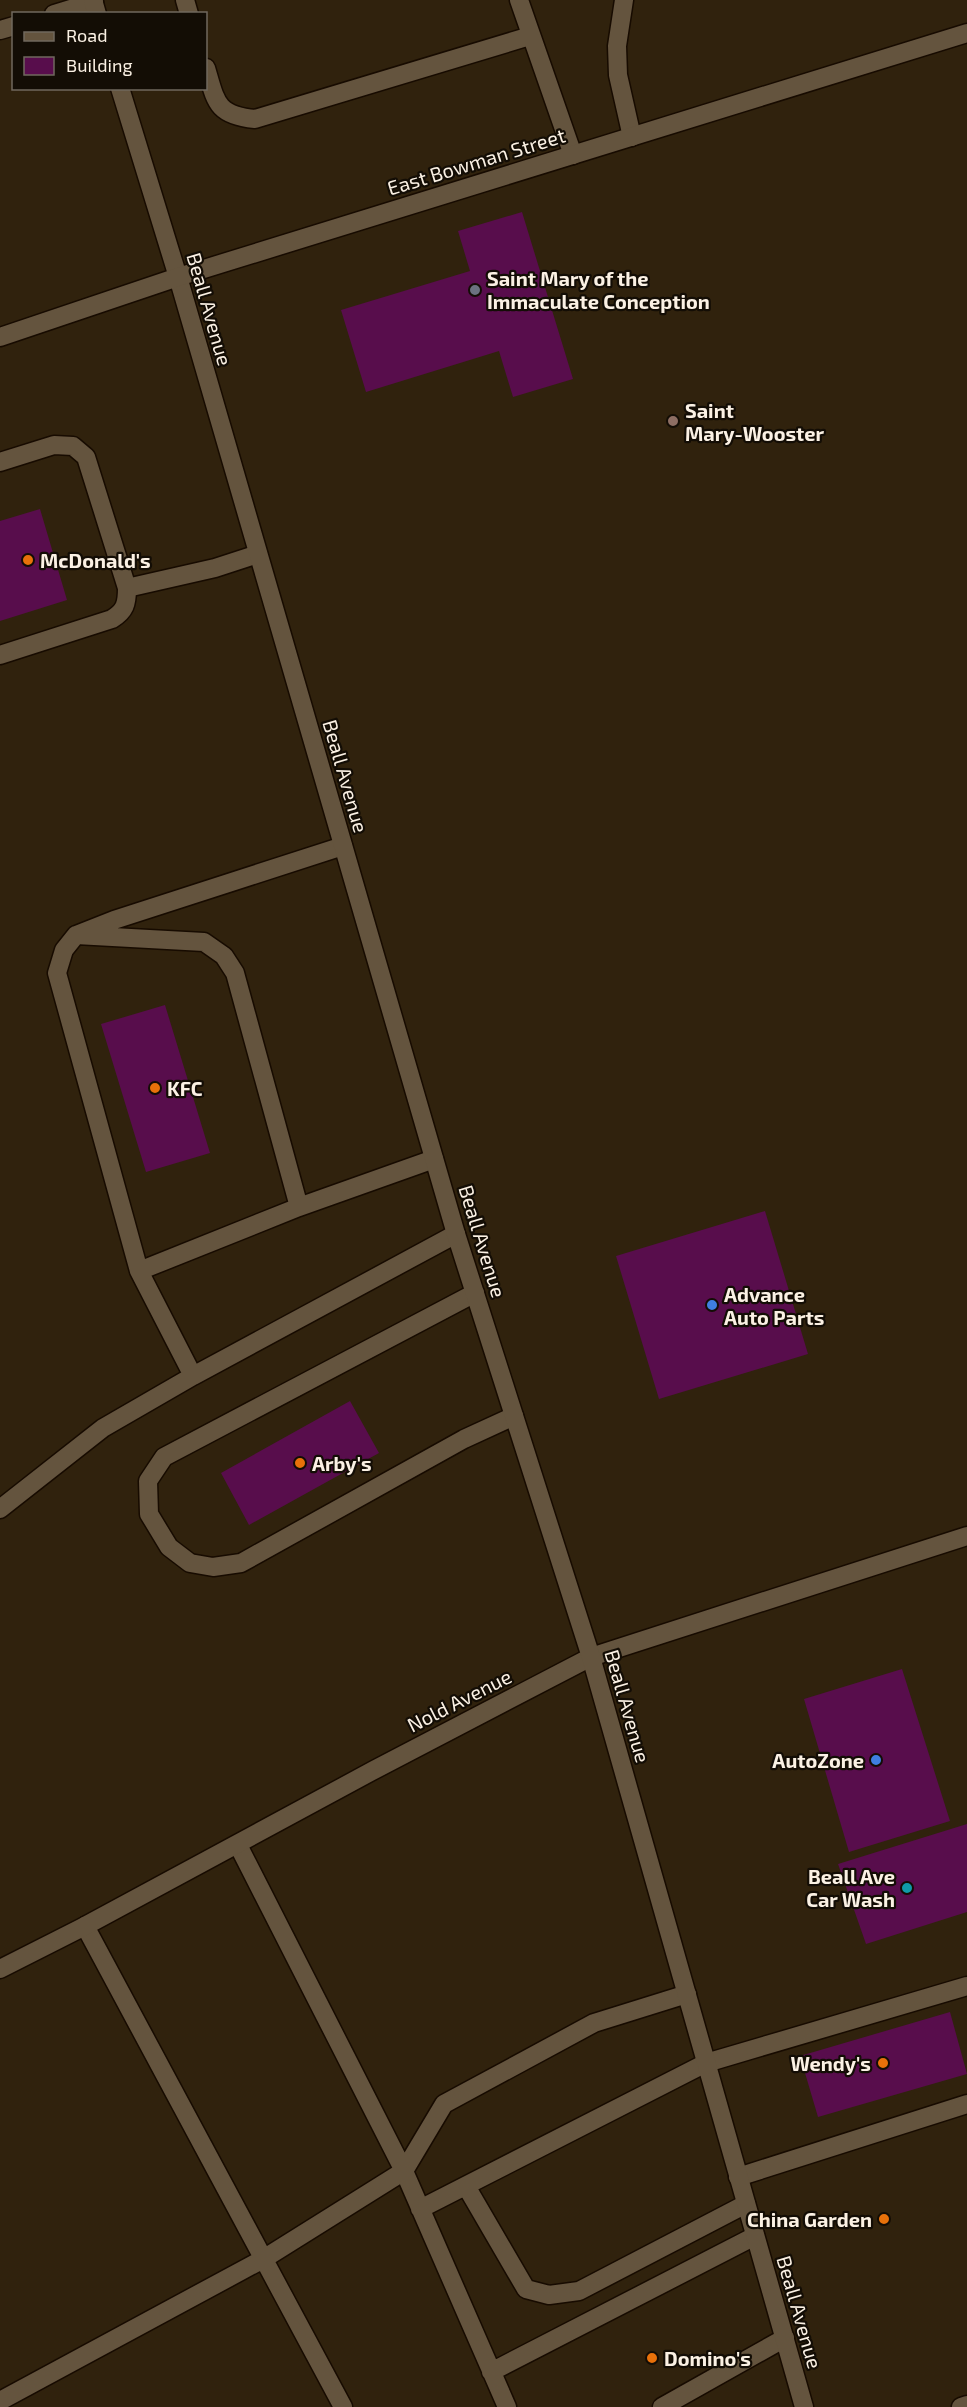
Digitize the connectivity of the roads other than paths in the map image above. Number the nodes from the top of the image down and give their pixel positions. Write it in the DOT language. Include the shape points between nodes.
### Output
graph roads {
  1 [pos="519,0"];
  2 [pos="624,0"];
  3 [pos="95,5"];
  4 [pos="63,12"];
  5 [pos="967,33"];
  6 [pos="530,36"];
  7 [pos="207,71"];
  8 [pos="121,90"];
  9 [pos="632,137"];
  10 [pos="573,154"];
  11 [pos="178,277"];
  12 [pos="0,337"];
  13 [pos="0,462"];
  14 [pos="258,554"];
  15 [pos="127,588"];
  16 [pos="0,655"];
  17 [pos="343,846"];
  18 [pos="76,935"];
  19 [pos="434,1159"];
  20 [pos="299,1207"];
  21 [pos="456,1234"];
  22 [pos="139,1271"];
  23 [pos="475,1293"];
  24 [pos="193,1376"];
  25 [pos="514,1416"];
  26 [pos="0,1509"];
  27 [pos="967,1536"];
  28 [pos="591,1657"];
  29 [pos="238,1845"];
  30 [pos="85,1926"];
  31 [pos="0,1969"];
  32 [pos="967,1986"];
  33 [pos="687,1994"];
  34 [pos="706,2063"];
  35 [pos="967,2104"];
  36 [pos="404,2171"];
  37 [pos="738,2177"];
  38 [pos="465,2186"];
  39 [pos="746,2204"];
  40 [pos="420,2209"];
  41 [pos="755,2236"];
  42 [pos="265,2258"];
  43 [pos="785,2338"];
  44 [pos="490,2372"];
  45 [pos="0,2401"];
  46 [pos="967,2405"];
  47 [pos="343,2407"];
  48 [pos="507,2407"];
  49 [pos="662,2407"];
  50 [pos="804,2407"];
  51 [pos="961,2407"];
  1 -- 6 [label="street"];
  2 -- 9 [label="street" via="617,46 618,75"];
  3 -- 4 [label="street"];
  5 -- 9 [label="street, East Bowman Street"];
  6 -- 7 [label="street" via="255,119 235,117 216,101"];
  6 -- 10 [label="street"];
  8 -- 11 [label="street, Beall Avenue"];
  9 -- 10 [label="street, East Bowman Street"];
  10 -- 11 [label="street, East Bowman Street"];
  11 -- 12 [label="street, East Bowman Street"];
  11 -- 14 [label="street, Beall Avenue"];
  13 -- 15 [label="street" via="54,445 74,446 87,457"];
  14 -- 15 [label="street"];
  14 -- 17 [label="street, Beall Avenue"];
  15 -- 16 [label="street" via="123,612 112,620"];
  17 -- 18 [label="street"];
  17 -- 19 [label="street, Beall Avenue"];
  18 -- 20 [label="street" via="204,942 224,956 235,973"];
  18 -- 22 [label="street" via="64,950 57,973"];
  19 -- 20 [label="street"];
  19 -- 21 [label="street, Beall Avenue"];
  20 -- 22 [label="street"];
  21 -- 23 [label="street, Beall Avenue"];
  21 -- 24 [label="street"];
  22 -- 24 [label="street"];
  23 -- 25 [label="street, Beall Avenue"];
  23 -- 25 [label="street" via="164,1457 148,1481 149,1514 169,1547 190,1563 213,1567 241,1563 464,1438"];
  24 -- 26 [label="street" via="103,1428"];
  25 -- 28 [label="street, Beall Avenue"];
  27 -- 28 [label="street, Nold Avenue"];
  28 -- 29 [label="street, Nold Avenue"];
  28 -- 33 [label="street, Beall Avenue"];
  29 -- 30 [label="street, Nold Avenue"];
  29 -- 36 [label="street"];
  30 -- 31 [label="street, Nold Avenue"];
  30 -- 42 [label="street"];
  32 -- 34 [label="street"];
  33 -- 34 [label="street, Beall Avenue"];
  33 -- 36 [label="street" via="594,2023 444,2104"];
  34 -- 37 [label="street, Beall Avenue"];
  34 -- 38 [label="street"];
  35 -- 37 [label="street"];
  36 -- 40 [label="street"];
  36 -- 42 [label="street"];
  37 -- 39 [label="street, Beall Avenue"];
  38 -- 39 [label="street" via="526,2289 549,2295 579,2291"];
  38 -- 40 [label="street"];
  39 -- 41 [label="street, Beall Avenue"];
  40 -- 44 [label="street"];
  41 -- 43 [label="street, Beall Avenue"];
  41 -- 44 [label="street"];
  42 -- 45 [label="street"];
  42 -- 47 [label="street"];
  43 -- 49 [label="street"];
  43 -- 50 [label="street, Beall Avenue"];
  44 -- 48 [label="street"];
  46 -- 51 [label="street"];
}
